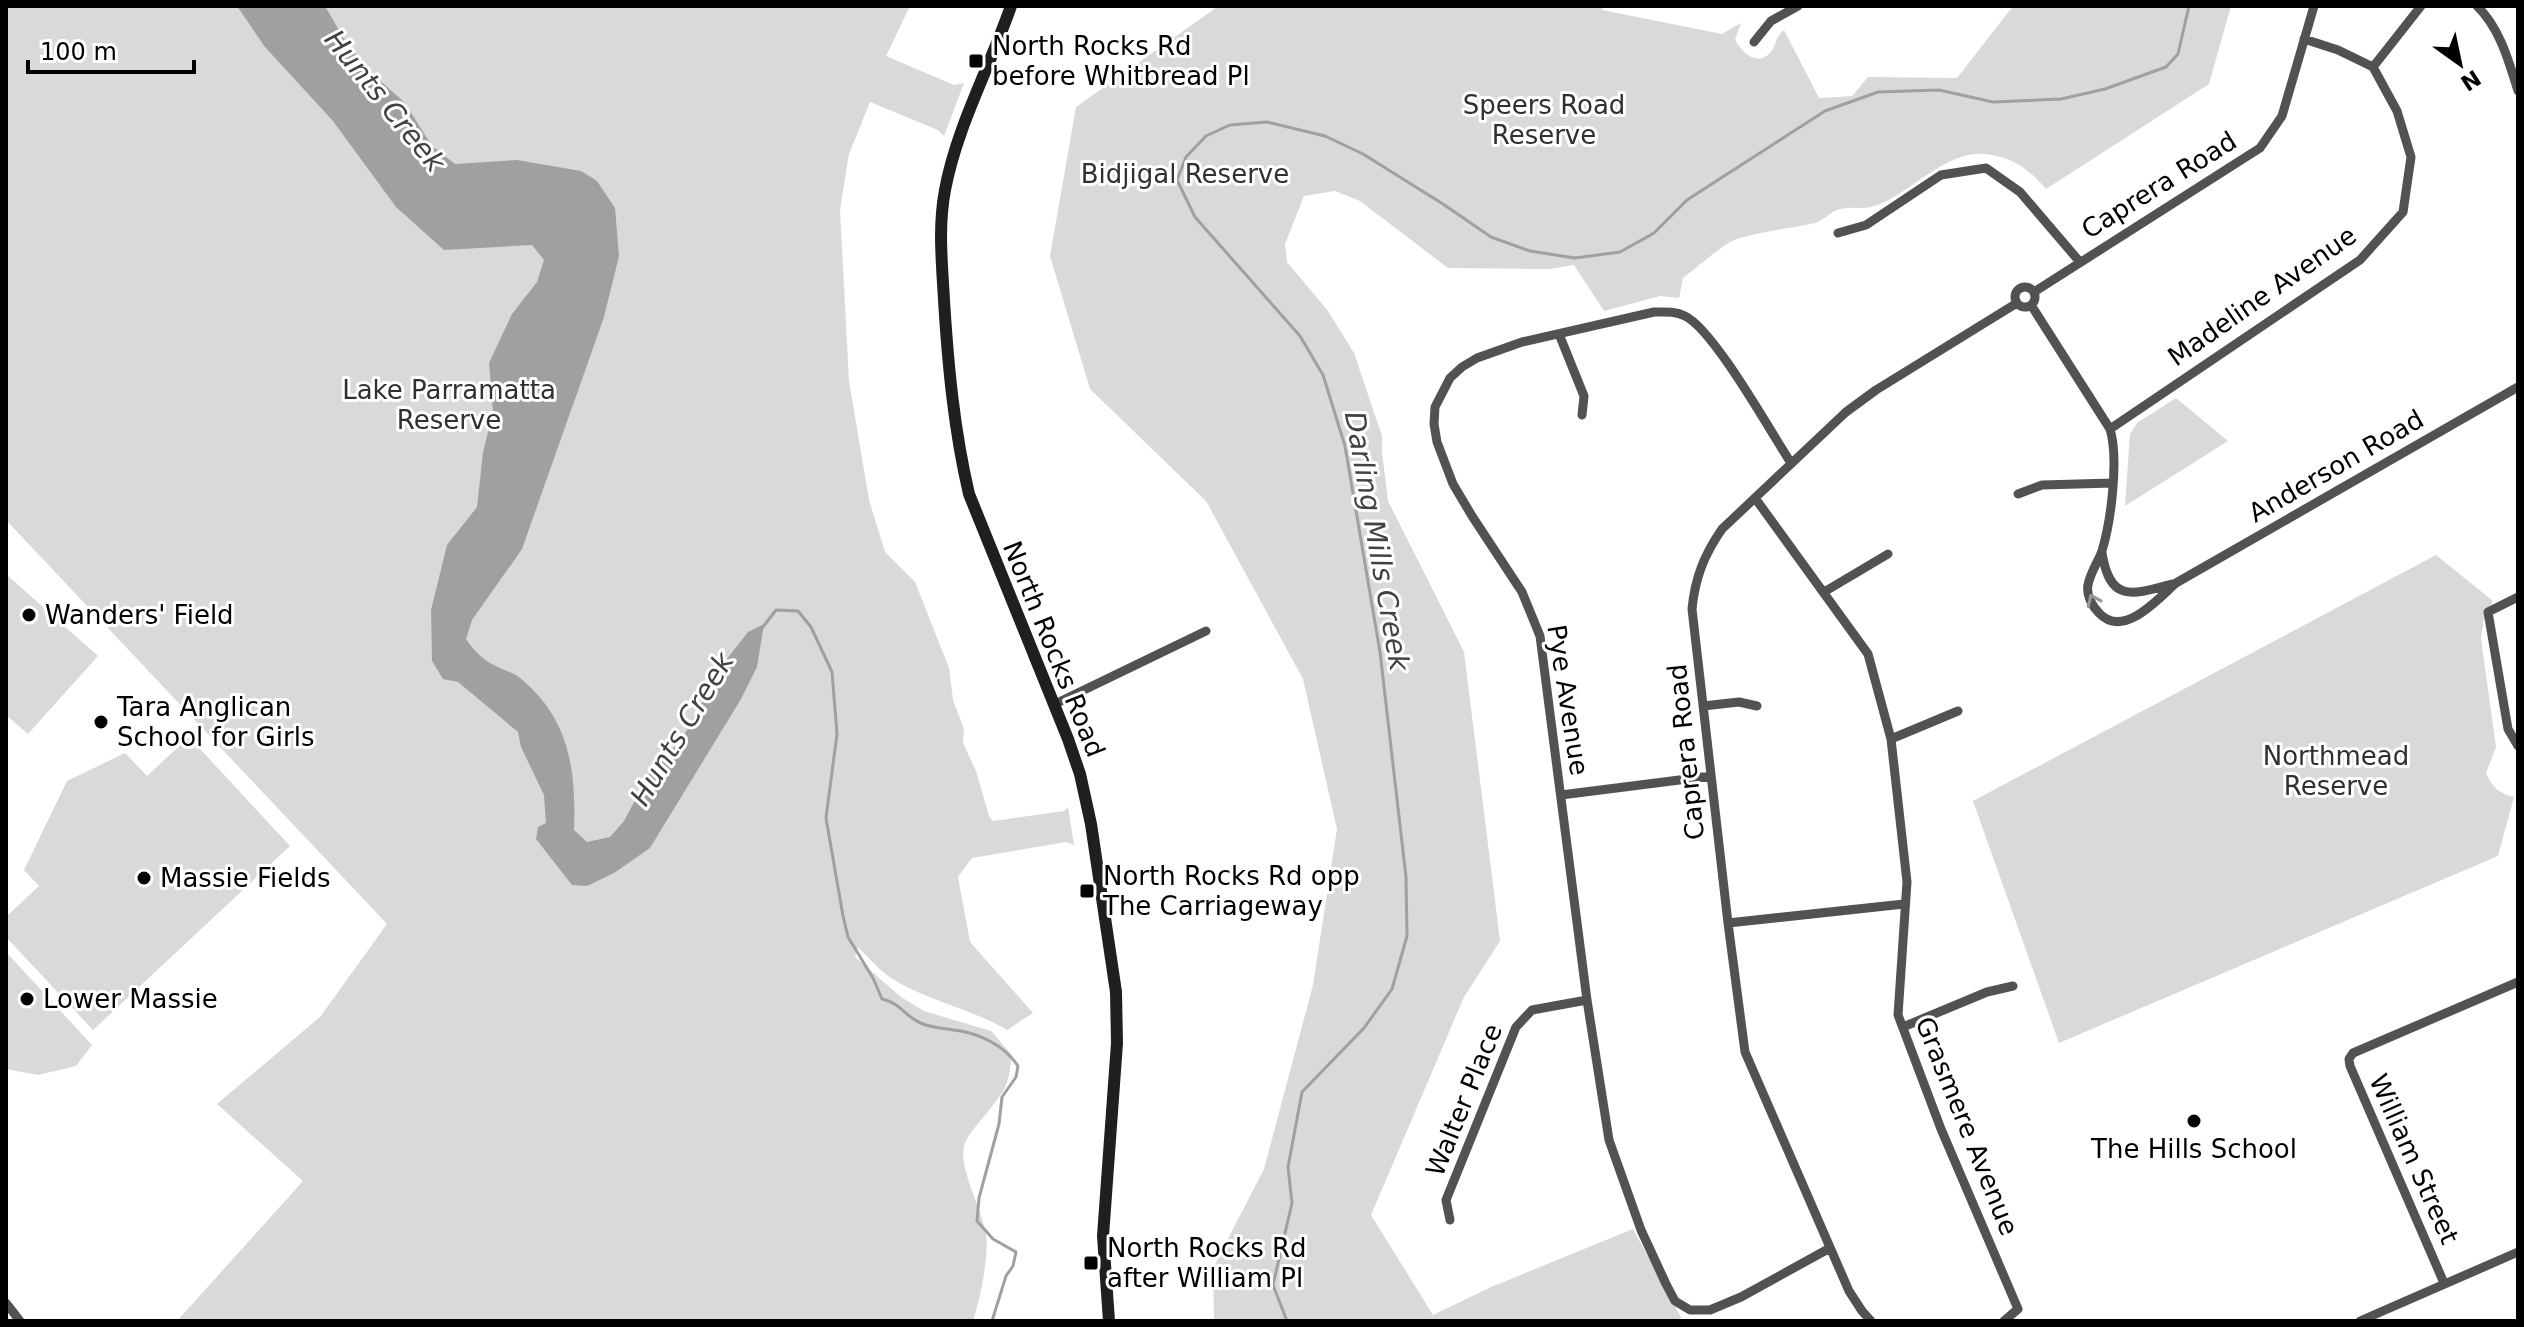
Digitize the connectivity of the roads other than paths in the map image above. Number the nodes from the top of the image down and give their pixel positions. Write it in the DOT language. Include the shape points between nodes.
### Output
graph roads {
  1 [pos="1011,6"];
  2 [pos="1798,6"];
  3 [pos="2314,6"];
  4 [pos="2421,6"];
  5 [pos="2477,6"];
  6 [pos="2304,39"];
  7 [pos="1754,42"];
  8 [pos="2373,67"];
  9 [pos="2518,91"];
  10 [pos="1838,233"];
  11 [pos="2079,261"];
  12 [pos="2034,292"];
  13 [pos="2017,303"];
  14 [pos="2031,305"];
  15 [pos="1559,334"];
  16 [pos="2518,387"];
  17 [pos="1582,415"];
  18 [pos="2110,429"];
  19 [pos="1791,463"];
  20 [pos="2113,483"];
  21 [pos="2018,494"];
  22 [pos="1755,498"];
  23 [pos="2102,550"];
  24 [pos="1888,554"];
  25 [pos="2176,583"];
  26 [pos="1824,592"];
  27 [pos="2518,597"];
  28 [pos="1206,631"];
  29 [pos="1055,704"];
  30 [pos="1703,706"];
  31 [pos="1757,706"];
  32 [pos="1958,711"];
  33 [pos="1891,739"];
  34 [pos="2518,746"];
  35 [pos="1711,776"];
  36 [pos="1561,795"];
  37 [pos="1904,904"];
  38 [pos="1728,923"];
  39 [pos="2518,982"];
  40 [pos="2013,986"];
  41 [pos="1587,1000"];
  42 [pos="1903,1027"];
  43 [pos="1450,1220"];
  44 [pos="1830,1248"];
  45 [pos="2518,1252"];
  46 [pos="2444,1283"];
  47 [pos="6,1303"];
  48 [pos="20,1321"];
  49 [pos="1109,1321"];
  50 [pos="1871,1321"];
  51 [pos="2004,1321"];
  52 [pos="2360,1321"];
  1 -- 29 [label="main road, North Rocks Road" via="951,164 942,206 941,254 950,381 969,494"];
  2 -- 7 [label="street" via="1771,21"];
  3 -- 6 [label="street, Caprera Road"];
  4 -- 8 [label="street"];
  5 -- 9 [label="street" via="2506,52"];
  6 -- 8 [label="street"];
  6 -- 11 [label="street, Caprera Road" via="2282,116 2260,148"];
  8 -- 18 [label="street, Madeline Avenue" via="2397,111 2411,157 2403,212 2360,260"];
  10 -- 11 [label="street" via="1866,225 1941,175 1986,168 2020,192"];
  11 -- 12 [label="street, Caprera Road"];
  12 -- 13 [label="street" via="2020,289"];
  12 -- 14 [label="street"];
  13 -- 14 [label="street"];
  13 -- 19 [label="street, Caprera Road" via="1876,390"];
  14 -- 18 [label="street"];
  15 -- 17 [label="street" via="1584,396"];
  15 -- 19 [label="street, Pye Avenue" via="1654,312 1685,316 1710,338"];
  15 -- 36 [label="street, Pye Avenue" via="1522,342 1462,367 1441,391 1434,424 1453,484 1522,592 1540,636"];
  16 -- 25 [label="street, Anderson Road"];
  18 -- 20 [label="street, Anderson Road" via="2115,444"];
  19 -- 22 [label="street, Caprera Road"];
  20 -- 21 [label="street" via="2042,485"];
  20 -- 23 [label="street, Anderson Road"];
  22 -- 26 [label="street, Grasmere Avenue"];
  22 -- 30 [label="street, Caprera Road" via="1722,529 1694,586"];
  23 -- 25 [label="street, Anderson Road" via="2108,577 2123,592"];
  25 -- 23 [label="street, Anderson Road, one-way" via="2134,617 2112,621 2097,611 2088,594"];
  24 -- 26 [label="street"];
  26 -- 33 [label="street, Grasmere Avenue" via="1868,654"];
  27 -- 34 [label="street" via="2488,612 2508,729"];
  28 -- 29 [label="street"];
  29 -- 49 [label="main road, North Rocks Road" via="1091,824 1116,992 1103,1236"];
  30 -- 31 [label="street"];
  30 -- 35 [label="street, Caprera Road"];
  32 -- 33 [label="street"];
  33 -- 37 [label="street, Grasmere Avenue" via="1907,882"];
  35 -- 36 [label="street"];
  35 -- 38 [label="street, Caprera Road"];
  36 -- 41 [label="street, Pye Avenue"];
  37 -- 38 [label="street"];
  37 -- 42 [label="street, Grasmere Avenue" via="1898,1015"];
  38 -- 44 [label="street, Caprera Road" via="1745,1052"];
  39 -- 46 [label="street, William Street" via="2349,1059"];
  40 -- 42 [label="street"];
  41 -- 43 [label="street, Walter Place" via="1532,1010 1516,1027 1446,1200"];
  41 -- 44 [label="street, Pye Avenue" via="1609,1140 1641,1230 1675,1301 1690,1310 1710,1310"];
  42 -- 51 [label="street, Grasmere Avenue" via="2018,1309"];
  44 -- 50 [label="street, Caprera Road" via="1849,1291"];
  45 -- 46 [label="street"];
  46 -- 52 [label="street"];
  47 -- 48 [label="street"];
}
